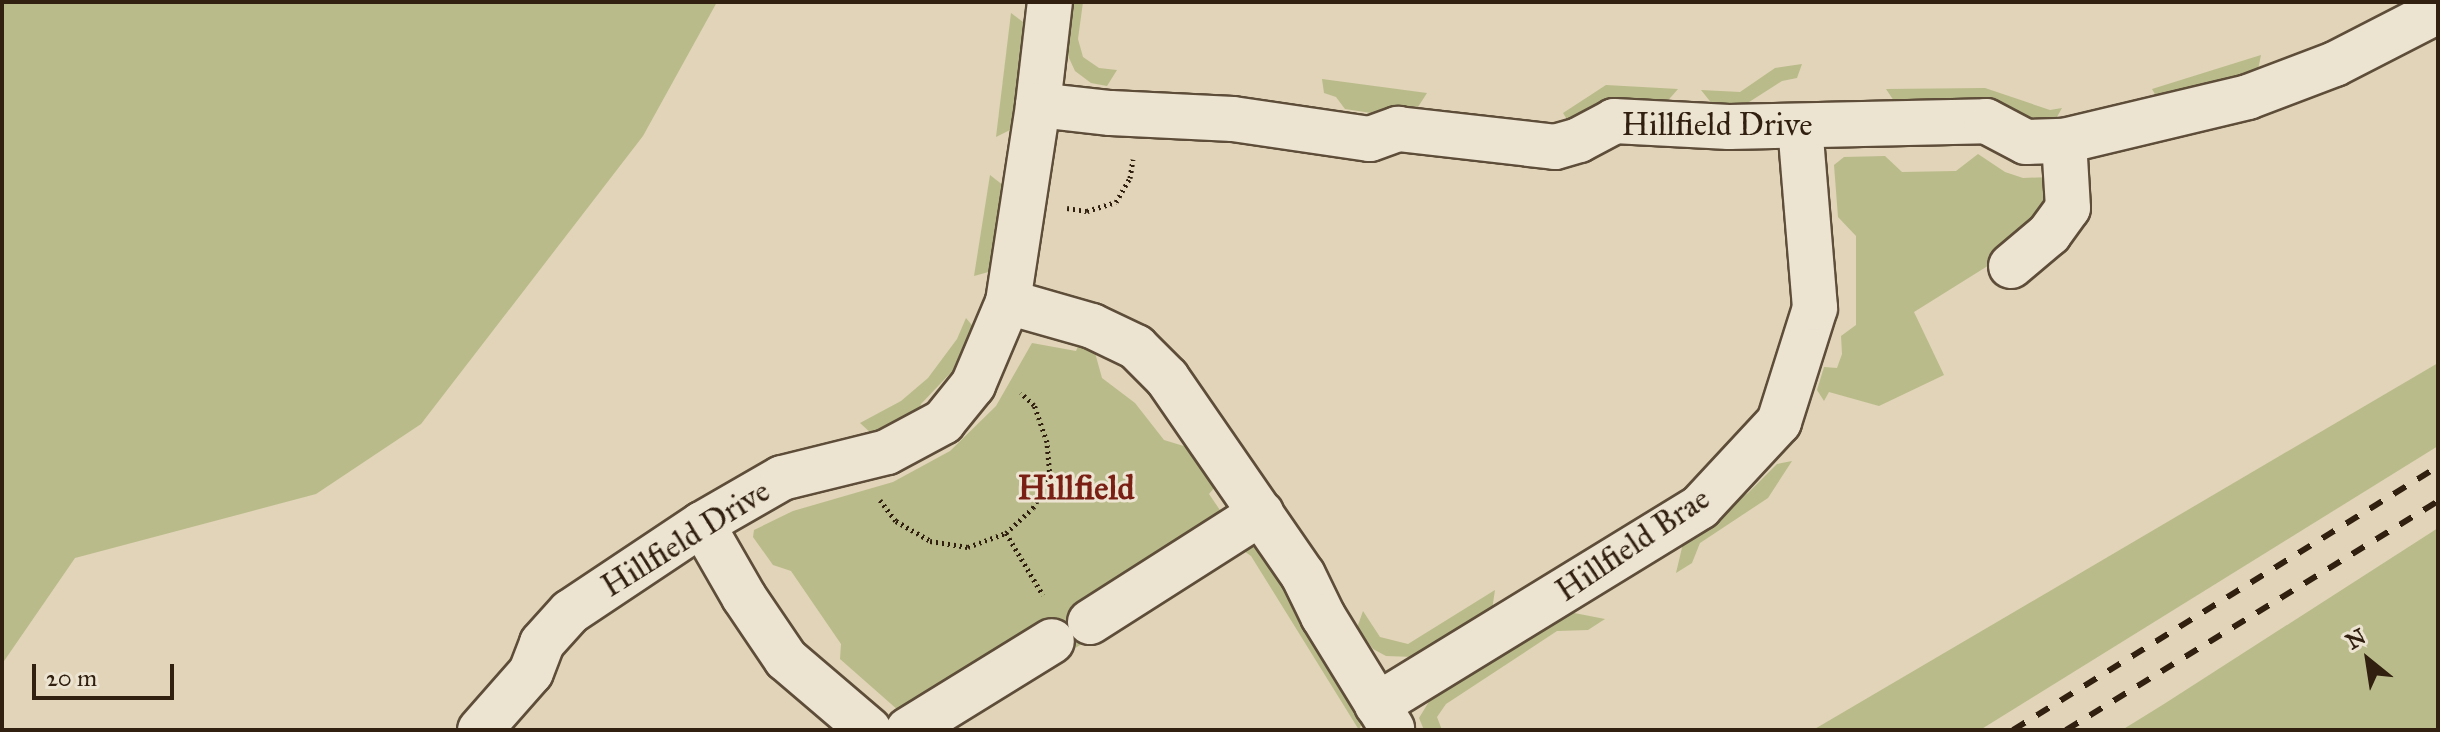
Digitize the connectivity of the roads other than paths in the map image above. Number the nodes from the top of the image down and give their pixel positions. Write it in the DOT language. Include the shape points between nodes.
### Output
graph roads {
  1 [pos="1050,2"];
  2 [pos="2438,11"];
  3 [pos="1038,105"];
  4 [pos="1800,127"];
  5 [pos="2064,141"];
  6 [pos="2011,266"];
  7 [pos="1008,302"];
  8 [pos="1261,513"];
  9 [pos="702,524"];
  10 [pos="1385,717"];
  11 [pos="480,730"];
  12 [pos="869,730"];
  13 [pos="908,730"];
  1 -- 3 [label="street, Hillfield Drive"];
  2 -- 5 [label="street, Hillfield Drive" via="2335,64 2248,97"];
  3 -- 4 [label="street, Hillfield Drive" via="1233,119 1370,139 1398,129 1555,147 1614,121"];
  3 -- 7 [label="street, Hillfield Drive"];
  4 -- 5 [label="street, Hillfield Drive" via="1986,121 2026,142"];
  4 -- 10 [label="street, Hillfield Brae" via="1815,308 1779,422 1700,507"];
  5 -- 6 [label="street" via="2068,208 2049,234"];
  7 -- 8 [label="street, Hillfield Brae" via="1092,326 1136,347 1167,378"];
  7 -- 9 [label="street, Hillfield Drive" via="973,385 943,422 887,452 782,478"];
  8 -- 10 [label="street, Hillfield Brae"];
  8 -- 13 [label="street" via="1063,622"];
  9 -- 11 [label="street, Hillfield Drive" via="570,612 542,643 531,672"];
  9 -- 12 [label="street" via="786,659"];
}
